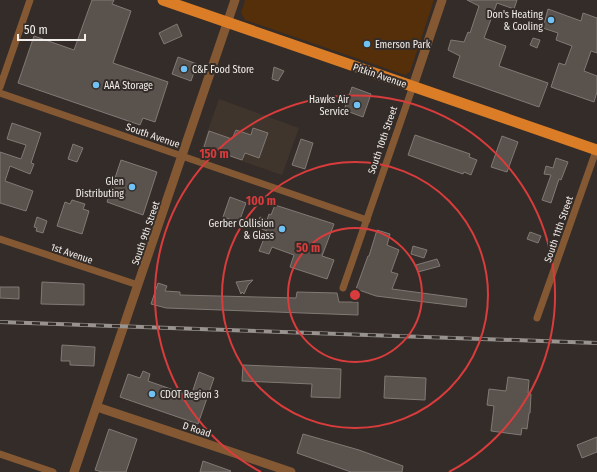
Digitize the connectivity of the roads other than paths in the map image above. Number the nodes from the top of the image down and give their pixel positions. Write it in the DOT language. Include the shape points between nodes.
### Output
graph roads {
  1 [pos="30,0"];
  2 [pos="163,0"];
  3 [pos="235,0"];
  4 [pos="442,0"];
  5 [pos="228,22"];
  6 [pos="413,86"];
  7 [pos="0,87"];
  8 [pos="0,93"];
  9 [pos="597,149"];
  10 [pos="182,156"];
  11 [pos="367,220"];
  12 [pos="0,239"];
  13 [pos="138,285"];
  14 [pos="343,288"];
  15 [pos="538,318"];
  16 [pos="97,407"];
  17 [pos="0,454"];
  18 [pos="280,470"];
  19 [pos="53,472"];
  20 [pos="74,472"];
  21 [pos="291,472"];
  1 -- 7 [label="street"];
  2 -- 5 [label="main road, Pitkin Avenue"];
  3 -- 5 [label="street, South 9th Street"];
  4 -- 6 [label="street, South 10th Street"];
  5 -- 6 [label="main road, Pitkin Avenue"];
  5 -- 10 [label="street, South 9th Street"];
  6 -- 9 [label="main road, Pitkin Avenue"];
  6 -- 11 [label="street, South 10th Street"];
  8 -- 10 [label="street, South Avenue"];
  9 -- 15 [label="street, South 11th Street"];
  10 -- 11 [label="street, South Avenue"];
  10 -- 13 [label="street, South 9th Street"];
  11 -- 14 [label="street, South 10th Street"];
  12 -- 13 [label="street, 1st Avenue"];
  13 -- 16 [label="street, South 9th Street"];
  16 -- 18 [label="street, D Road"];
  16 -- 20 [label="street, South 9th Street"];
  17 -- 19 [label="street"];
  18 -- 21 [label="street, D Road"];
}
